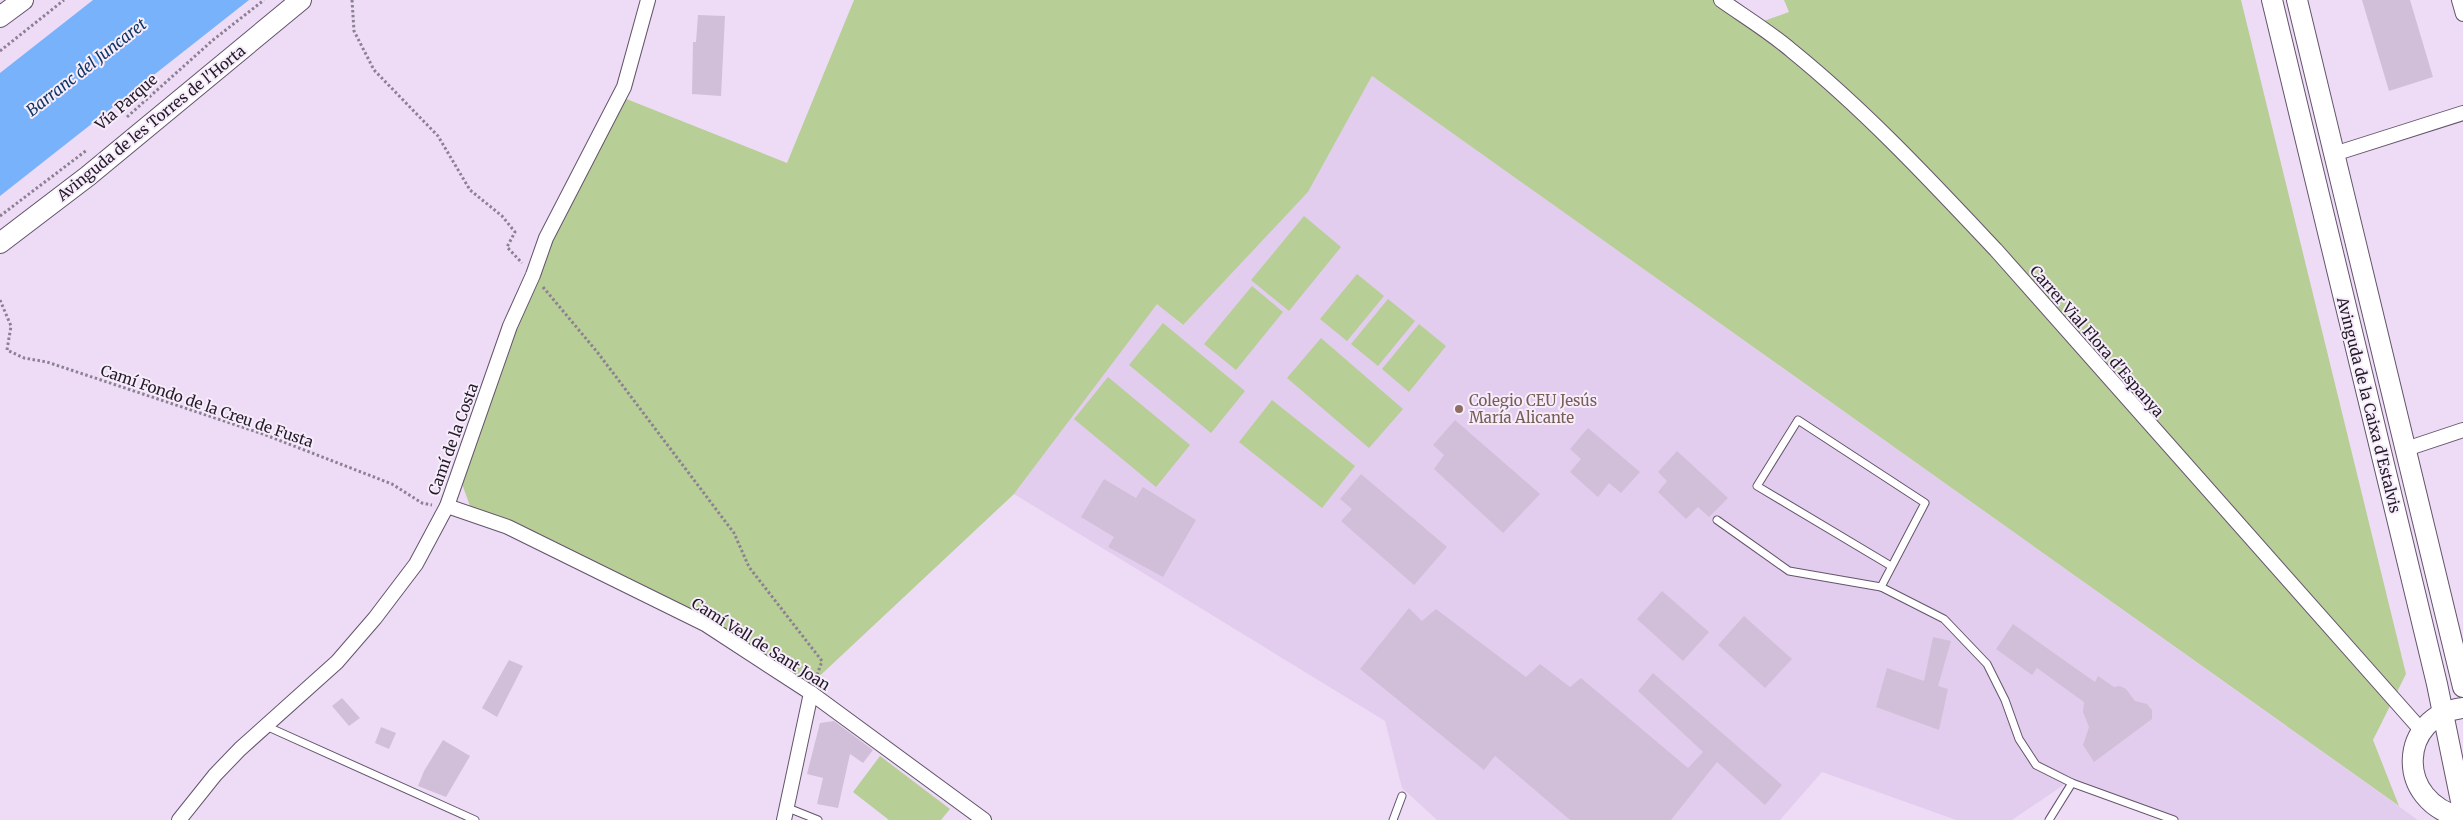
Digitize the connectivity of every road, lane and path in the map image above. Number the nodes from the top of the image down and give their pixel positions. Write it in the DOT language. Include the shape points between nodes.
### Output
graph roads {
  1 [pos="22,0"];
  2 [pos="64,0"];
  3 [pos="264,0"];
  4 [pos="301,0"];
  5 [pos="352,0"];
  6 [pos="648,0"];
  7 [pos="1721,0"];
  8 [pos="2272,0"];
  9 [pos="2297,0"];
  10 [pos="2459,0"];
  11 [pos="2463,14"];
  12 [pos="0,17"];
  13 [pos="0,51"];
  14 [pos="2463,113"];
  15 [pos="122,122"];
  16 [pos="92,146"];
  17 [pos="2334,154"];
  18 [pos="0,216"];
  19 [pos="0,243"];
  20 [pos="533,275"];
  21 [pos="0,300"];
  22 [pos="2463,430"];
  23 [pos="2406,449"];
  24 [pos="447,506"];
  25 [pos="1717,520"];
  26 [pos="1892,566"];
  27 [pos="1881,587"];
  28 [pos="2463,687"];
  29 [pos="811,693"];
  30 [pos="2463,708"];
  31 [pos="2443,713"];
  32 [pos="266,726"];
  33 [pos="2422,731"];
  34 [pos="2072,783"];
  35 [pos="1402,796"];
  36 [pos="2463,811"];
  37 [pos="786,814"];
  38 [pos="2463,818"];
  39 [pos="179,820"];
  40 [pos="475,820"];
  41 [pos="818,820"];
  42 [pos="984,820"];
  43 [pos="1393,820"];
  44 [pos="2049,820"];
  45 [pos="2174,820"];
  1 -- 12 [label="main road"];
  2 -- 13 [label="path"];
  3 -- 15 [label="path, Vía Parque" via="213,40"];
  4 -- 19 [label="main road, Avinguda de les Torres de l'Horta" via="88,176"];
  5 -- 20 [label="path" via="354,31 374,70 438,136 470,190 502,216 515,232 507,247"];
  6 -- 20 [label="street, Camí de la Costa" via="624,86 546,238"];
  7 -- 33 [label="street, Carrer Vial Flora d'Espanya" via="1790,49 1861,112 1941,192"];
  8 -- 31 [label="main road, Avinguda de la Caixa d'Estalvis"];
  9 -- 17 [label="main road, Avinguda de la Caixa d'Estalvis"];
  10 -- 11 [label="street"];
  14 -- 17 [label="street"];
  16 -- 18 [label="path, Vía Parque"];
  17 -- 23 [label="main road, Avinguda de la Caixa d'Estalvis"];
  20 -- 24 [label="street, Camí de la Costa" via="510,326"];
  20 -- 29 [label="path" via="598,353 734,533 749,567 822,662"];
  21 -- 24 [label="path, Camí Fondo de la Creu de Fusta" via="11,326 7,350 24,358 47,362 263,434 392,484 422,503"];
  22 -- 23 [label="street"];
  23 -- 28 [label="main road, Avinguda de la Caixa d'Estalvis"];
  24 -- 29 [label="street, Camí Vell de Sant Joan" via="508,527 705,624"];
  24 -- 32 [label="street, Camí de la Costa" via="416,564 375,618 337,662"];
  25 -- 27 [label="lane" via="1789,570"];
  26 -- 26 [label="lane" via="1925,503 1798,420 1757,486"];
  26 -- 27 [label="lane"];
  27 -- 34 [label="lane" via="1944,619 1987,664 2019,738 2036,765"];
  29 -- 37 [label="street"];
  29 -- 42 [label="street, Camí Vell de Sant Joan"];
  30 -- 31 [label="main road"];
  31 -- 33 [label="main road"];
  31 -- 36 [label="main road, Avinguda de la Caixa d'Estalvis"];
  32 -- 39 [label="street, Camí de la Costa" via="215,775"];
  32 -- 40 [label="lane"];
  33 -- 38 [label="main road" via="2414,754 2415,779 2422,794 2448,815"];
  34 -- 44 [label="lane"];
  34 -- 45 [label="lane"];
  35 -- 43 [label="lane"];
  37 -- 41 [label="lane"];
}
